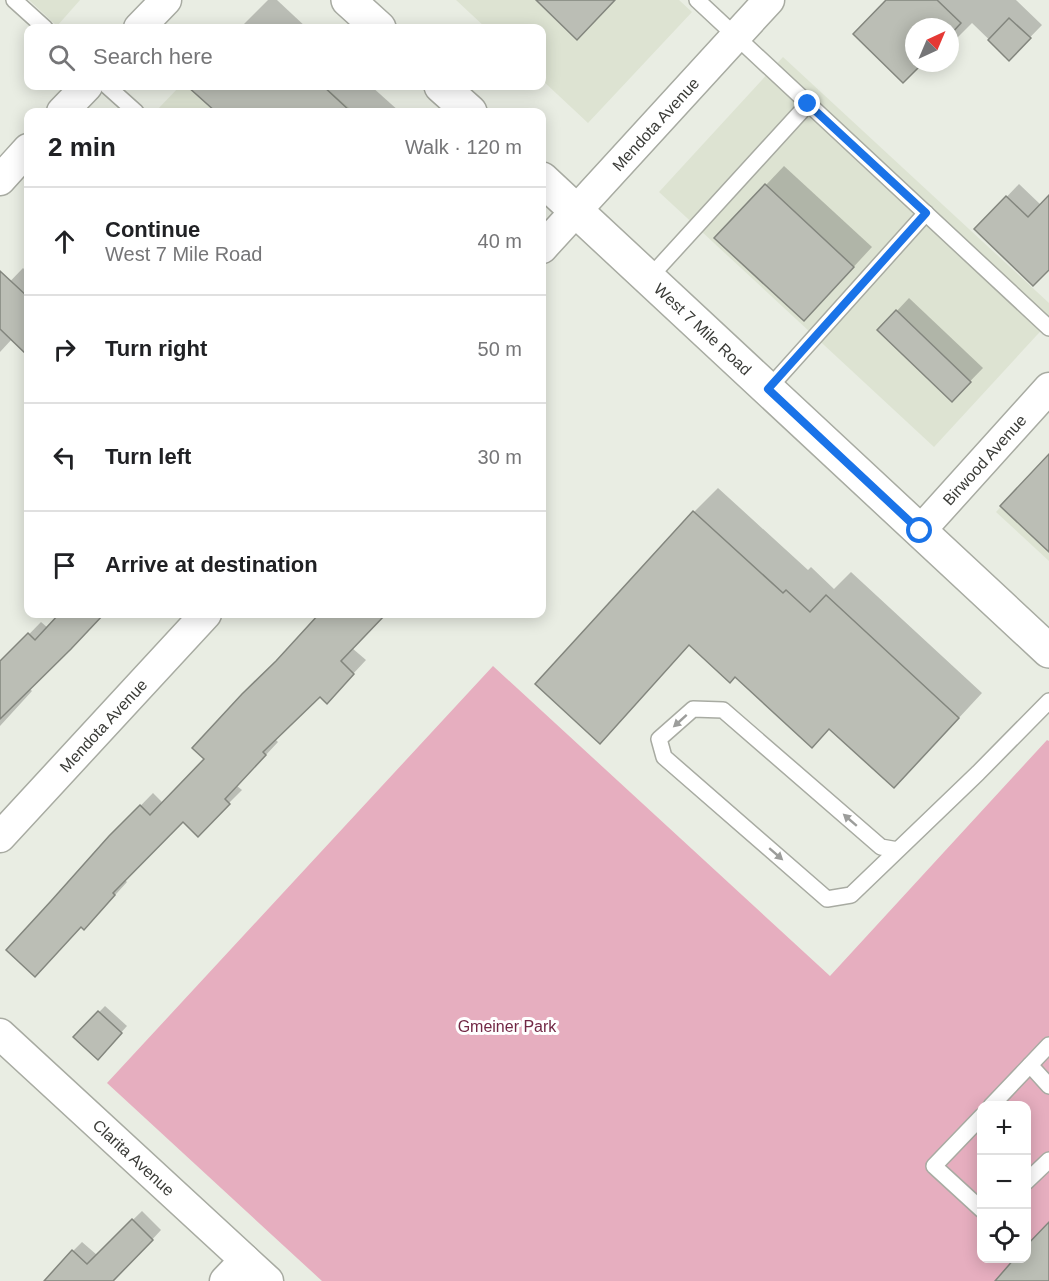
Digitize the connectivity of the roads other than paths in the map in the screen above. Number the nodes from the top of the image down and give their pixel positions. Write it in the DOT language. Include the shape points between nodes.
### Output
graph roads {
  1 [pos="14,0"];
  2 [pos="166,0"];
  3 [pos="348,0"];
  4 [pos="697,0"];
  5 [pos="769,0"];
  6 [pos="41,24"];
  7 [pos="143,24"];
  8 [pos="375,24"];
  9 [pos="736,36"];
  10 [pos="83,90"];
  11 [pos="111,90"];
  12 [pos="445,90"];
  13 [pos="808,104"];
  14 [pos="66,108"];
  15 [pos="132,108"];
  16 [pos="466,108"];
  17 [pos="24,153"];
  18 [pos="0,180"];
  19 [pos="546,183"];
  20 [pos="576,210"];
  21 [pos="926,213"];
  22 [pos="546,244"];
  23 [pos="648,279"];
  24 [pos="1049,328"];
  25 [pos="1049,388"];
  26 [pos="768,389"];
  27 [pos="920,531"];
  28 [pos="202,618"];
  29 [pos="1049,651"];
  30 [pos="1049,702"];
  31 [pos="0,837"];
  32 [pos="898,850"];
  33 [pos="0,1034"];
  34 [pos="1049,1045"];
  35 [pos="1030,1065"];
  36 [pos="1049,1086"];
  37 [pos="997,1101"];
  38 [pos="977,1120"];
  39 [pos="1049,1160"];
  40 [pos="1031,1177"];
  41 [pos="980,1209"];
  42 [pos="235,1270"];
  43 [pos="268,1281"];
  1 -- 6 [label="lane"];
  2 -- 7 [label="street"];
  3 -- 8 [label="main road"];
  4 -- 9 [label="lane"];
  5 -- 9 [label="street, Mendota Avenue"];
  9 -- 13 [label="lane"];
  9 -- 20 [label="street, Mendota Avenue"];
  10 -- 14 [label="street"];
  11 -- 15 [label="lane"];
  12 -- 16 [label="main road"];
  13 -- 21 [label="lane"];
  13 -- 23 [label="lane"];
  17 -- 18 [label="street"];
  19 -- 20 [label="main road, West 7 Mile Road"];
  20 -- 22 [label="street, Mendota Avenue"];
  20 -- 23 [label="main road, West 7 Mile Road"];
  21 -- 24 [label="lane"];
  21 -- 26 [label="lane"];
  23 -- 26 [label="main road, West 7 Mile Road"];
  25 -- 27 [label="street, Birwood Avenue"];
  26 -- 27 [label="main road, West 7 Mile Road"];
  27 -- 29 [label="main road, West 7 Mile Road"];
  28 -- 31 [label="street, Mendota Avenue"];
  30 -- 32 [label="lane"];
  32 -- 32 [label="lane, one-way" via="881,847 723,710 693,709 659,739 664,758 827,899 851,895"];
  33 -- 42 [label="street, Clarita Avenue"];
  34 -- 35 [label="lane"];
  35 -- 36 [label="lane"];
  35 -- 37 [label="lane"];
  38 -- 41 [label="lane" via="934,1166"];
  39 -- 40 [label="lane"];
  42 -- 43 [label="street, Clarita Avenue"];
}
